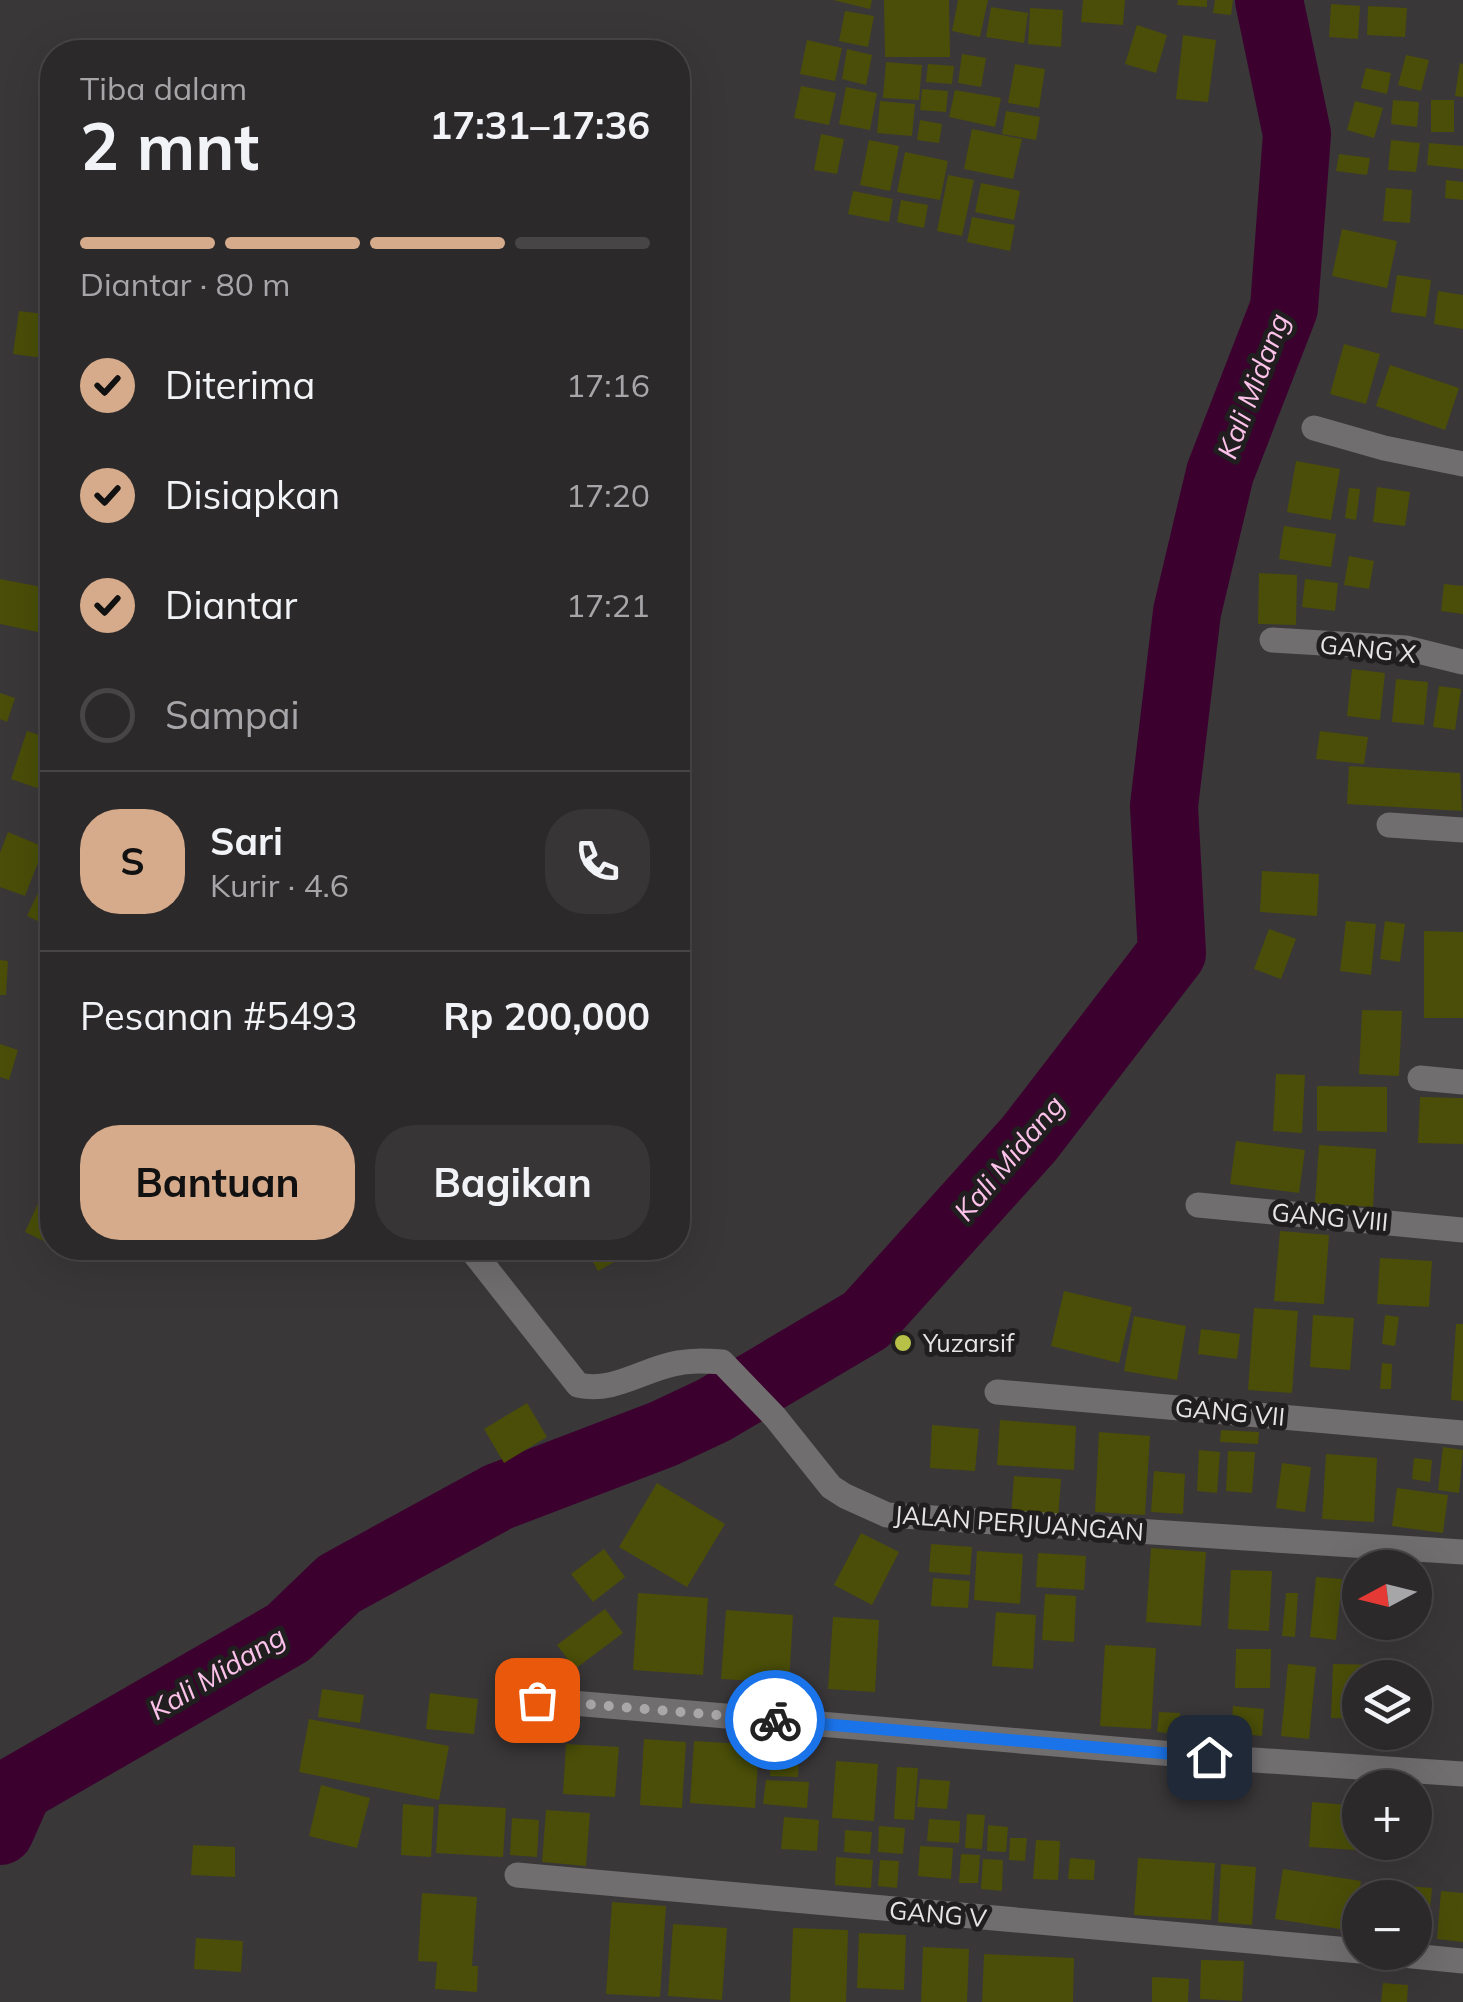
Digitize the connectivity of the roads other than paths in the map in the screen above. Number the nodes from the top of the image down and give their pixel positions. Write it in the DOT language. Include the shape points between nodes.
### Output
graph roads {
  1 [pos="1314,428"];
  2 [pos="1463,464"];
  3 [pos="1272,640"];
  4 [pos="1463,662"];
  5 [pos="1389,824"];
  6 [pos="1463,830"];
  7 [pos="1420,1078"];
  8 [pos="1463,1082"];
  9 [pos="1198,1204"];
  10 [pos="1463,1230"];
  11 [pos="480,1260"];
  12 [pos="997,1392"];
  13 [pos="1463,1433"];
  14 [pos="1463,1552"];
  15 [pos="537,1700"];
  16 [pos="1462,1767"];
  17 [pos="517,1876"];
  18 [pos="1342,1949"];
  19 [pos="1432,1958"];
  20 [pos="1463,1961"];
  1 -- 2 [label="street"];
  3 -- 4 [label="street, GANG X" via="1406,648"];
  5 -- 6 [label="street"];
  7 -- 8 [label="street"];
  9 -- 10 [label="street, GANG VIII"];
  11 -- 14 [label="street, JALAN PERJUANGAN" via="578,1384 606,1388 671,1364 722,1362 832,1487 886,1515"];
  12 -- 13 [label="street, GANG VII"];
  15 -- 16 [label="street" via="1209,1757"];
  17 -- 18 [label="street, GANG V"];
  19 -- 20 [label="street"];
}
